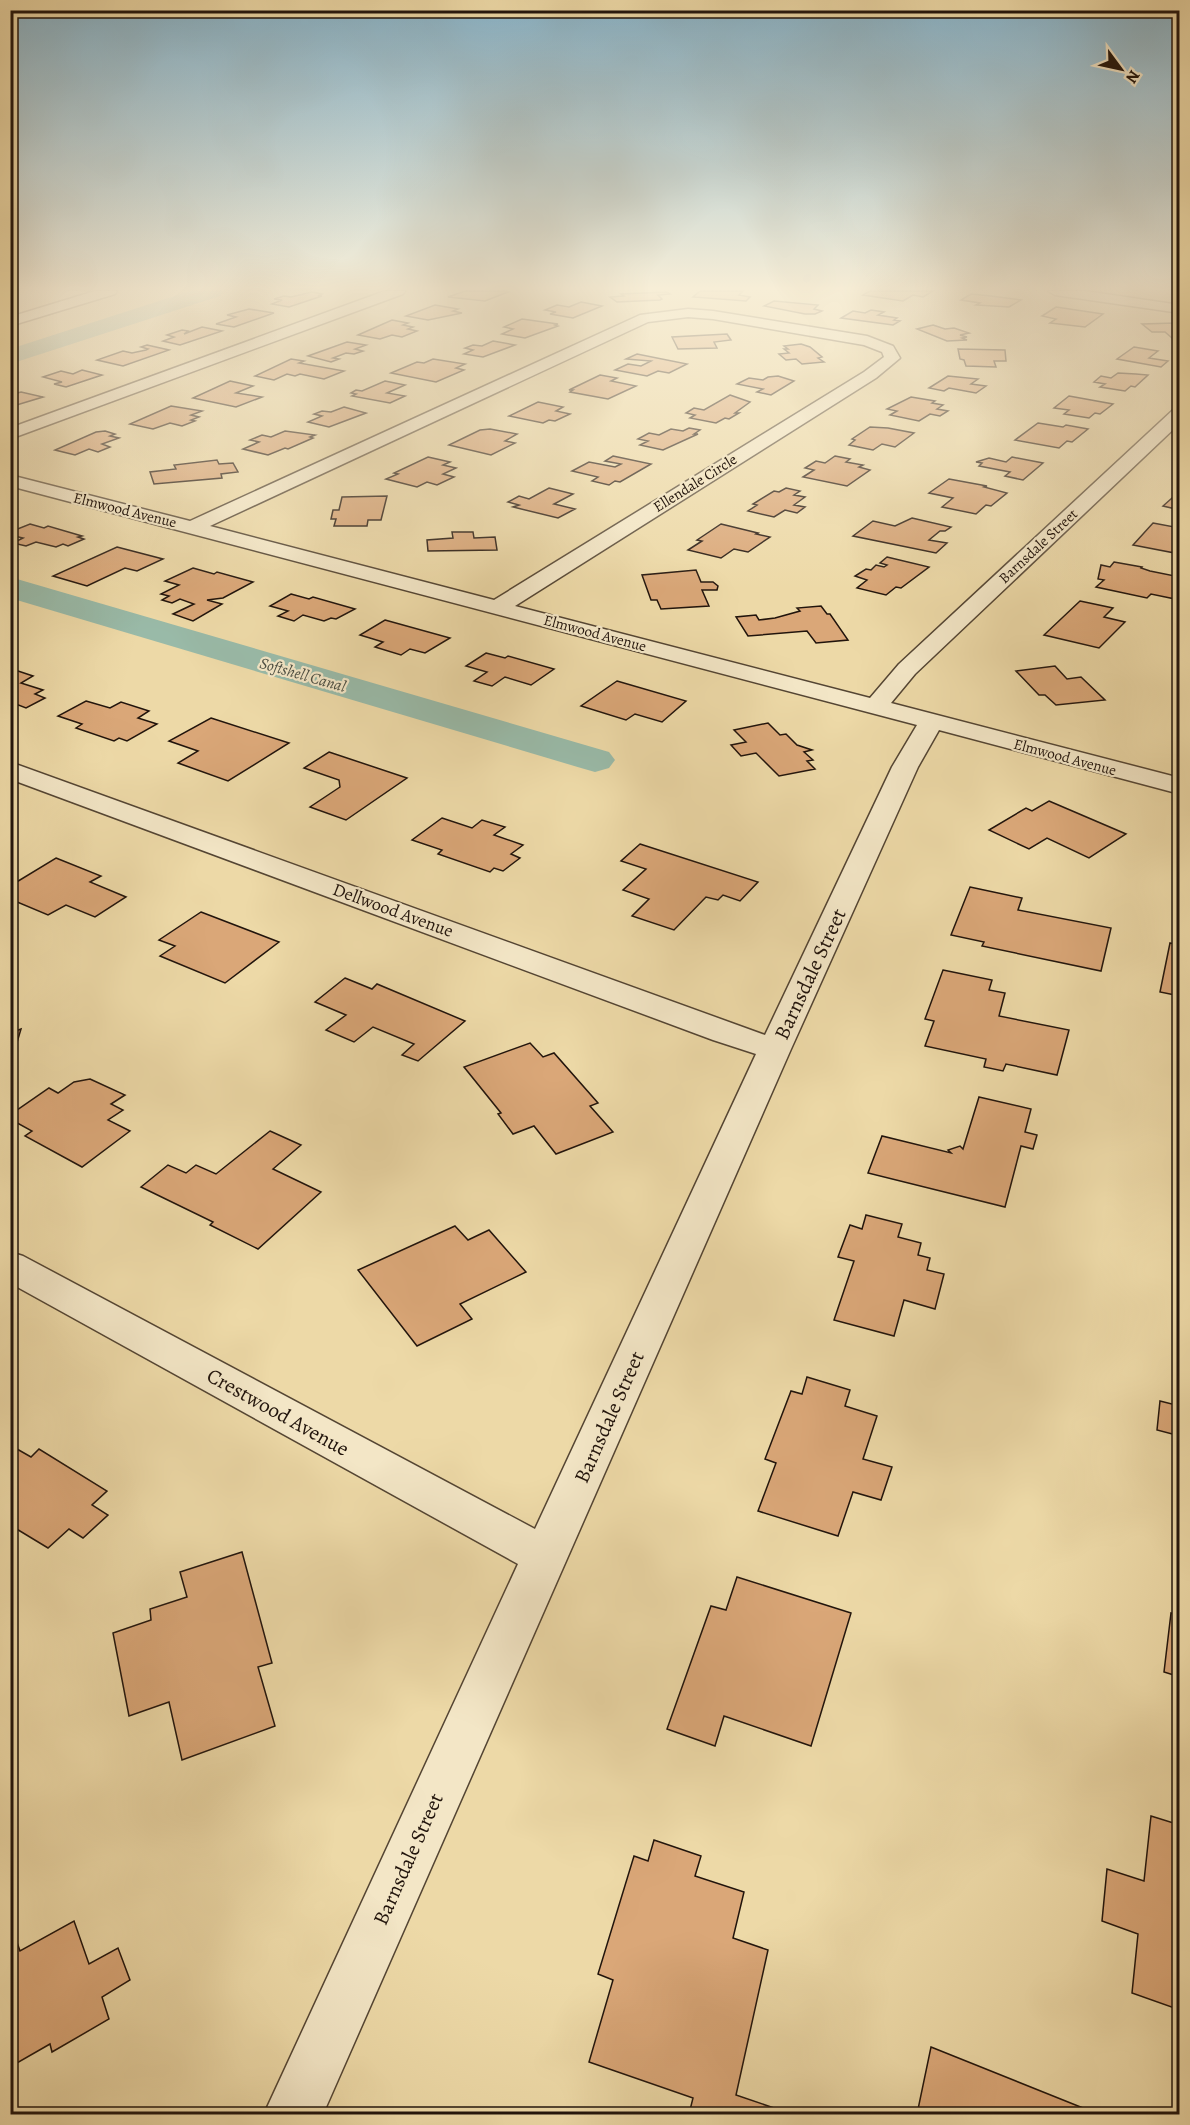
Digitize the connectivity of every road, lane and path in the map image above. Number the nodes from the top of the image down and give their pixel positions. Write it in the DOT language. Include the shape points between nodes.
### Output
graph roads {
  1 [pos="129,390"];
  2 [pos="489,390"];
  3 [pos="846,390"];
  4 [pos="1179,413"];
  5 [pos="10,434"];
  6 [pos="10,480"];
  7 [pos="193,527"];
  8 [pos="498,607"];
  9 [pos="875,707"];
  10 [pos="931,722"];
  11 [pos="10,770"];
  12 [pos="1179,786"];
  13 [pos="776,1049"];
  14 [pos="10,1266"];
  15 [pos="546,1557"];
  16 [pos="293,2115"];
  1 -- 5 [label="street"];
  2 -- 7 [label="street, Ellendale Circle"];
  3 -- 8 [label="street, Ellendale Circle"];
  4 -- 9 [label="street, Barnsdale Street" via="907,669"];
  6 -- 7 [label="street, Elmwood Avenue"];
  7 -- 8 [label="street, Elmwood Avenue"];
  8 -- 9 [label="street, Elmwood Avenue"];
  9 -- 10 [label="street, Elmwood Avenue"];
  10 -- 12 [label="street, Elmwood Avenue"];
  10 -- 13 [label="street, Barnsdale Street" via="905,767"];
  11 -- 13 [label="street, Dellwood Avenue"];
  13 -- 15 [label="street, Barnsdale Street"];
  14 -- 15 [label="street, Crestwood Avenue"];
  15 -- 16 [label="street, Barnsdale Street"];
}
